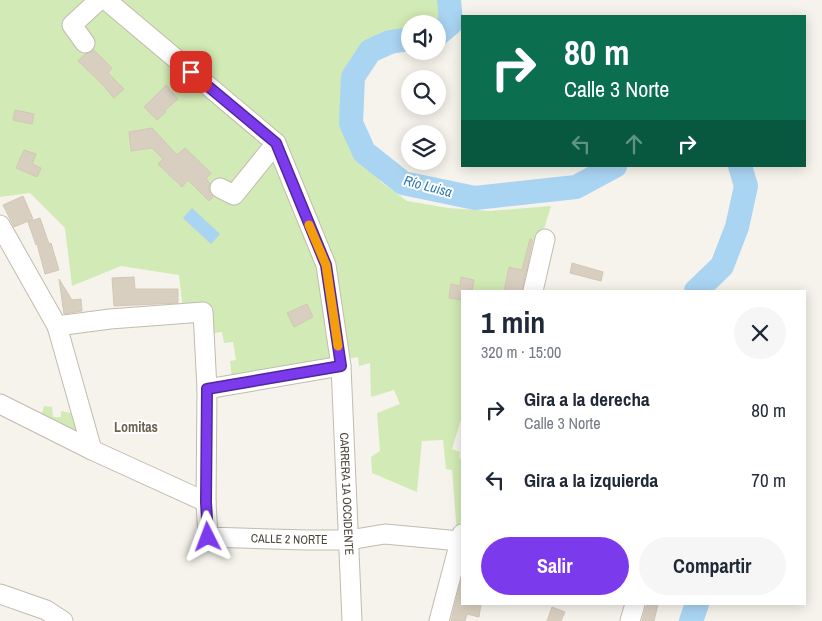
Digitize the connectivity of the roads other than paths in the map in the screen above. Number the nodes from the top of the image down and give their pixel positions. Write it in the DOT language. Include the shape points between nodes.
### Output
graph roads {
  1 [pos="100,0"];
  2 [pos="106,0"];
  3 [pos="85,42"];
  4 [pos="276,143"];
  5 [pos="220,188"];
  6 [pos="0,225"];
  7 [pos="545,239"];
  8 [pos="534,290"];
  9 [pos="57,326"];
  10 [pos="341,366"];
  11 [pos="207,389"];
  12 [pos="0,404"];
  13 [pos="92,450"];
  14 [pos="206,502"];
  15 [pos="461,538"];
  16 [pos="349,540"];
  17 [pos="0,594"];
  18 [pos="635,605"];
  19 [pos="64,621"];
  20 [pos="352,621"];
  21 [pos="440,621"];
  22 [pos="630,621"];
  1 -- 3 [label="street" via="72,25"];
  2 -- 4 [label="street"];
  4 -- 5 [label="street" via="234,195"];
  4 -- 10 [label="street, CARRERA 1A OCCIDENTE" via="326,265"];
  6 -- 9 [label="street"];
  7 -- 8 [label="street"];
  9 -- 11 [label="street" via="204,312"];
  9 -- 13 [label="street"];
  10 -- 11 [label="street"];
  10 -- 16 [label="street, CARRERA 1A OCCIDENTE"];
  11 -- 14 [label="street"];
  12 -- 13 [label="street"];
  13 -- 14 [label="street"];
  14 -- 16 [label="street, CALLE 2 NORTE" via="208,537"];
  15 -- 16 [label="street, CALLE 2 NORTE" via="385,534"];
  15 -- 21 [label="street"];
  16 -- 20 [label="street, CARRERA 1A OCCIDENTE"];
  17 -- 19 [label="street" via="46,610"];
  18 -- 22 [label="street"];
}
